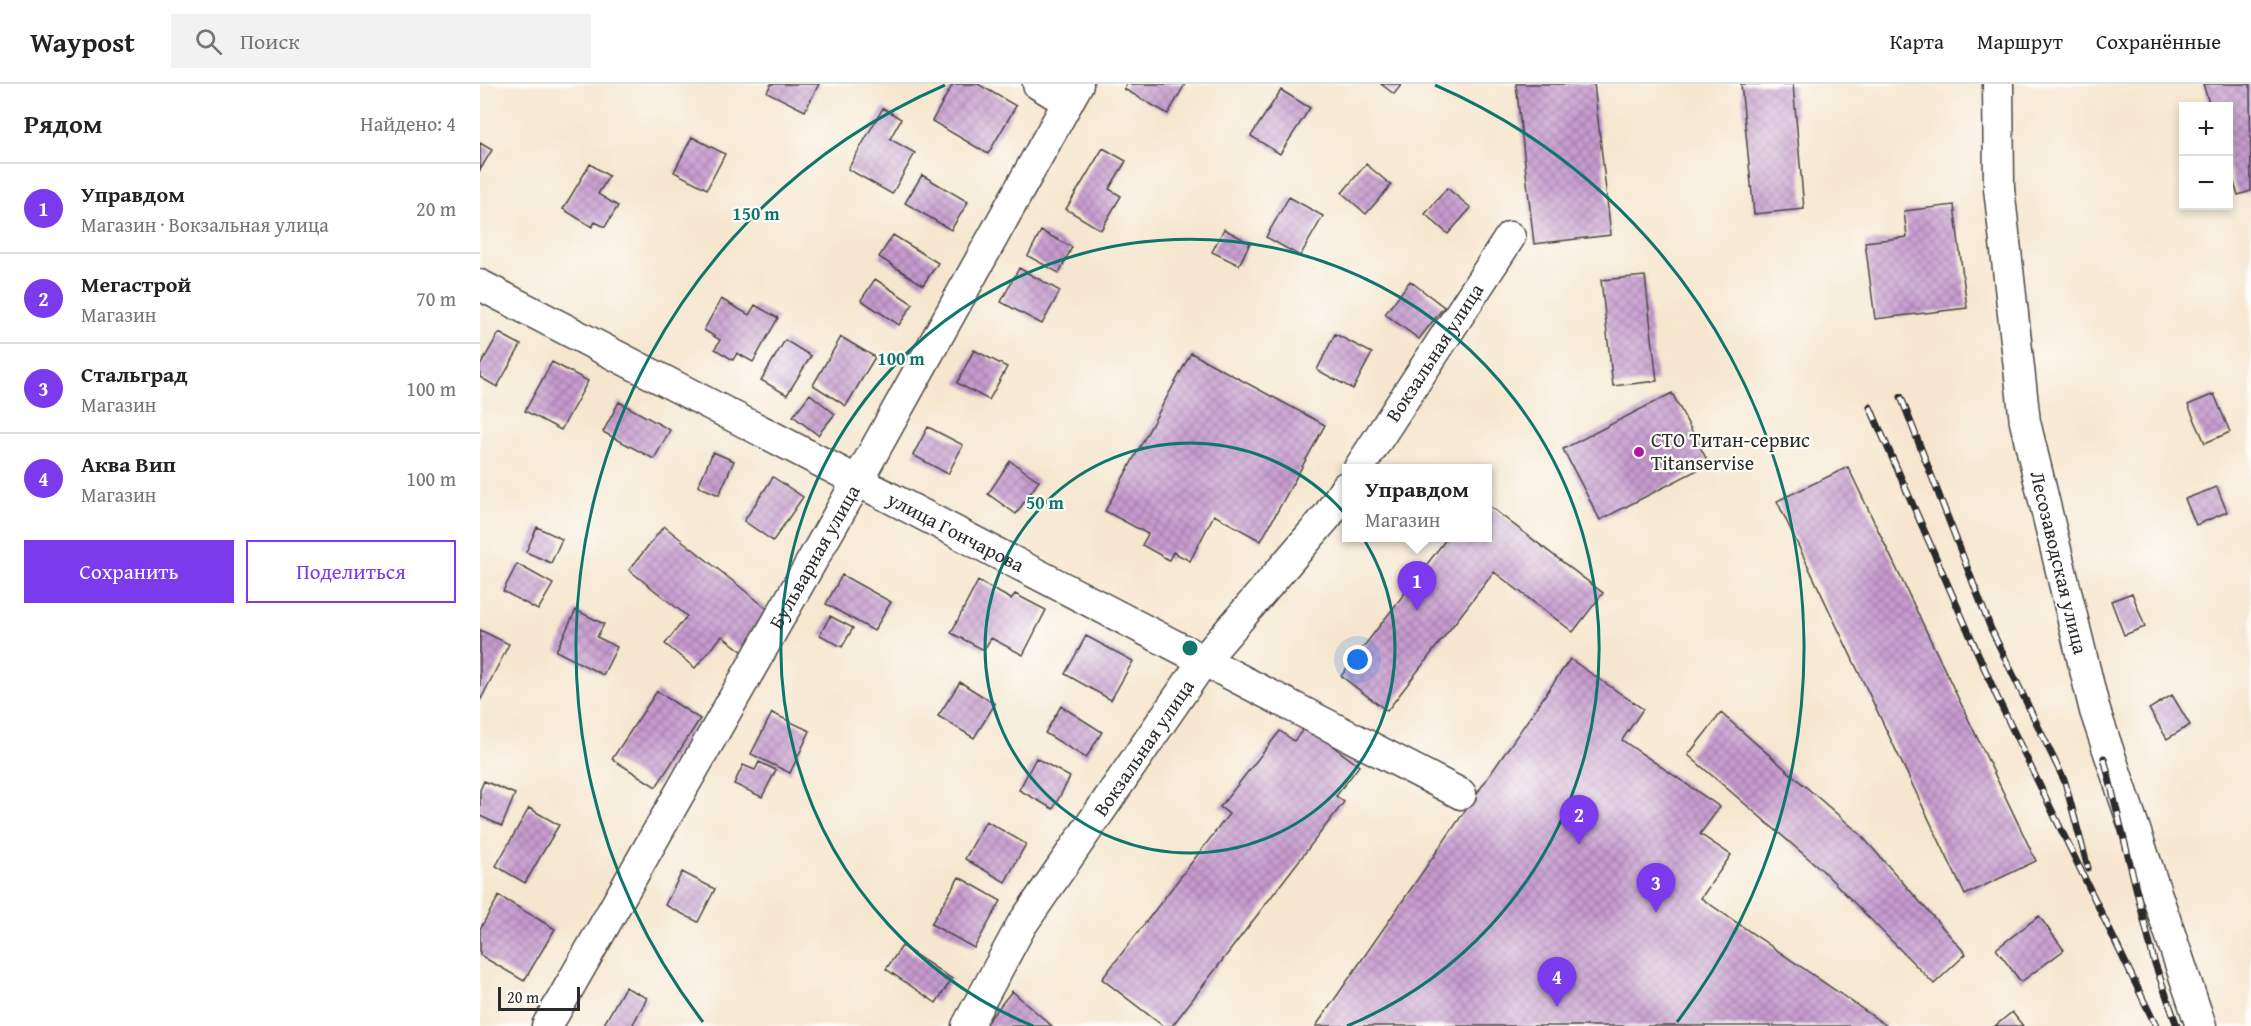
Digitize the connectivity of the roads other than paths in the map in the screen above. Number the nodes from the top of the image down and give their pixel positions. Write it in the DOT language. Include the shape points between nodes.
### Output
graph roads {
  1 [pos="1038,84"];
  2 [pos="1998,84"];
  3 [pos="1073,93"];
  4 [pos="1510,237"];
  5 [pos="480,285"];
  6 [pos="1362,464"];
  7 [pos="858,480"];
  8 [pos="1342,494"];
  9 [pos="1204,660"];
  10 [pos="1461,794"];
  11 [pos="547,1026"];
  12 [pos="967,1026"];
  13 [pos="2201,1026"];
  1 -- 3 [label="street"];
  2 -- 13 [label="street, Лесозаводская улица" via="1999,188 2025,422 2096,711"];
  3 -- 7 [label="street, Бульварная улица"];
  4 -- 6 [label="street, Вокзальная улица"];
  5 -- 7 [label="street, улица Гончарова"];
  7 -- 9 [label="street, улица Гончарова"];
  7 -- 11 [label="street, Бульварная улица"];
  8 -- 9 [label="street, Вокзальная улица"];
  9 -- 10 [label="street, улица Гончарова"];
  9 -- 12 [label="street, Вокзальная улица" via="1021,926"];
}
